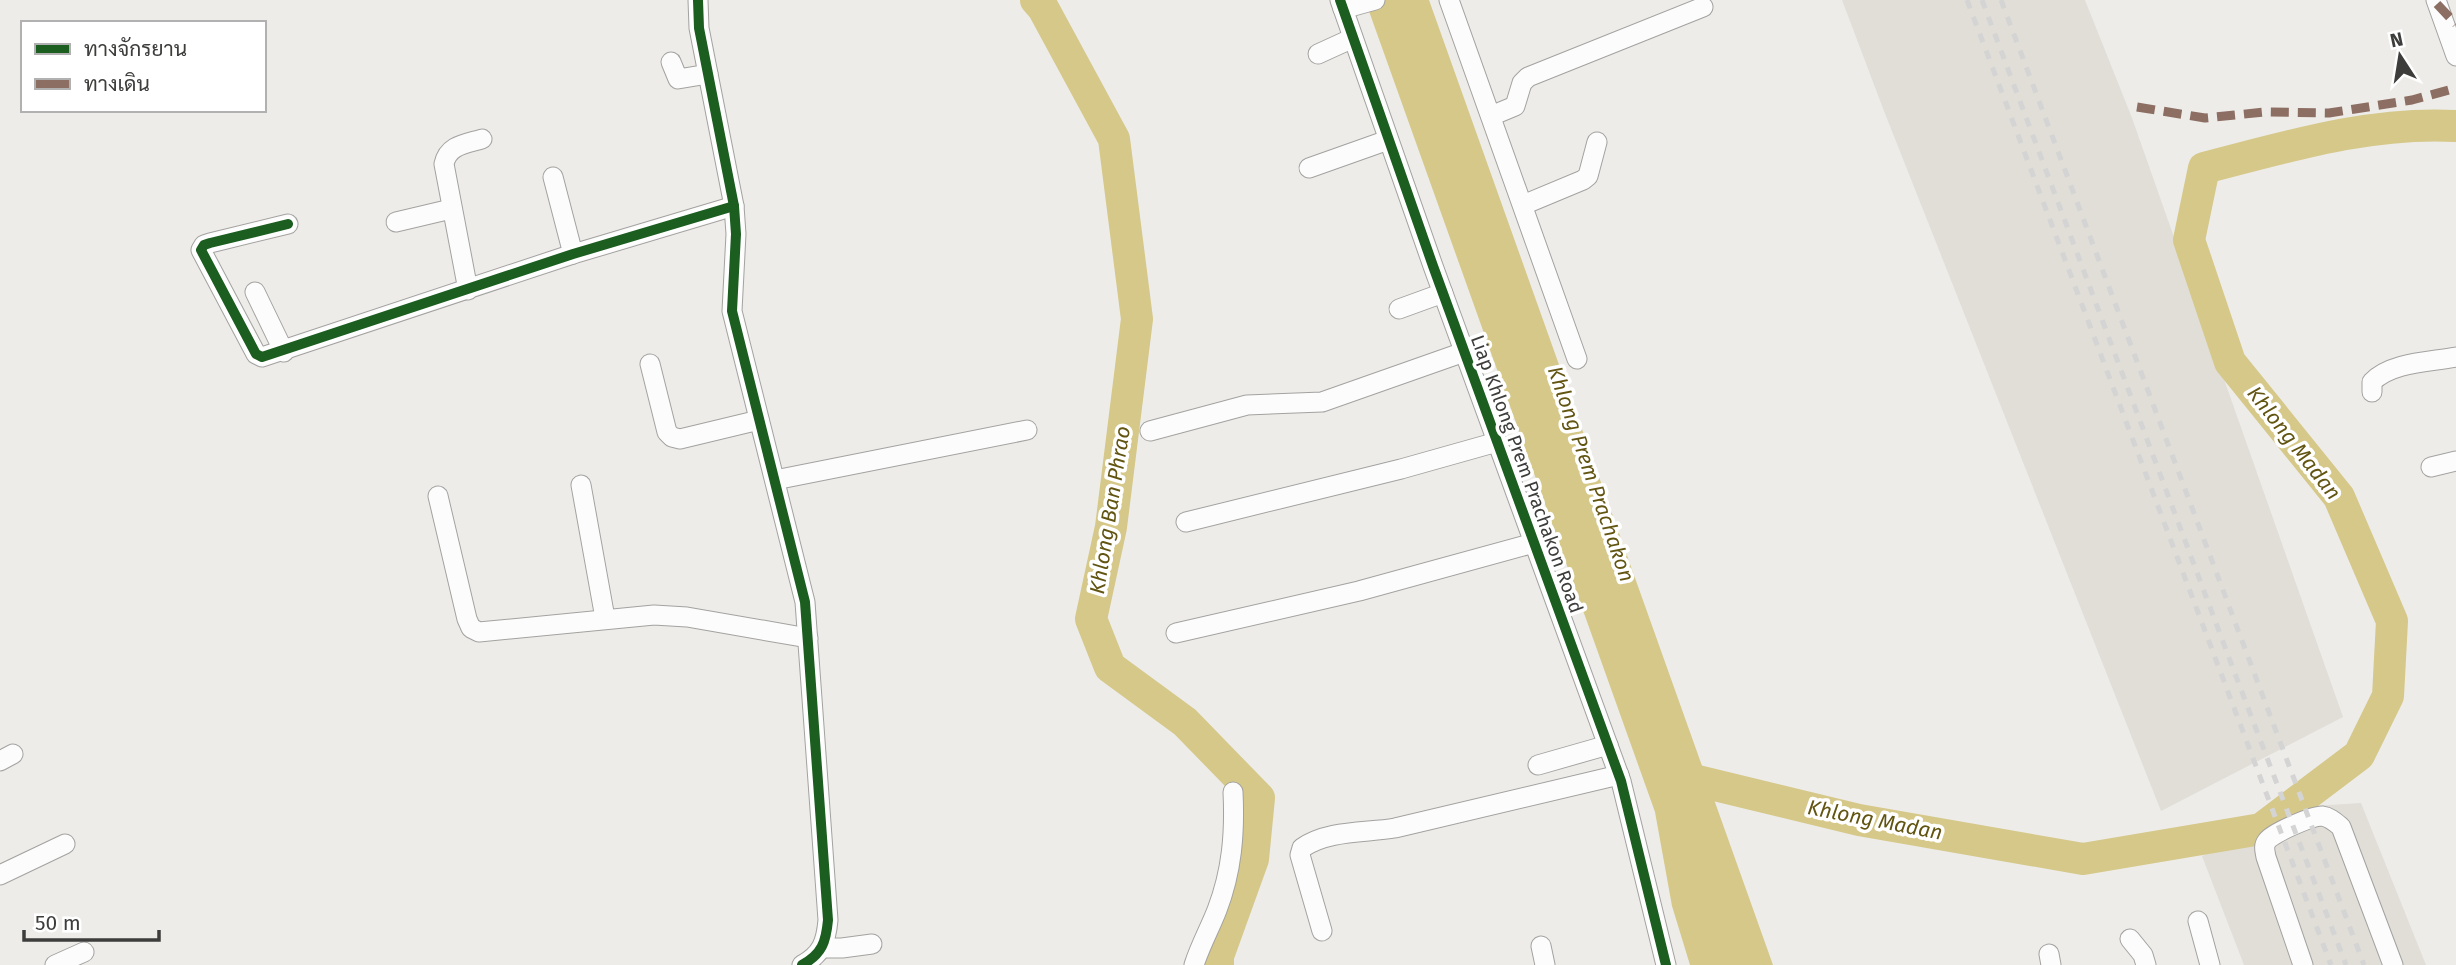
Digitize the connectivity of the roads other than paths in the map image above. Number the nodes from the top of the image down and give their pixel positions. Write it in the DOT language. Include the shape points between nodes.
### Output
graph roads {
  1 [pos="698,0"];
  2 [pos="1449,0"];
  3 [pos="2435,0"];
  4 [pos="1354,3"];
  5 [pos="1703,7"];
  6 [pos="1353,38"];
  7 [pos="1318,54"];
  8 [pos="2456,54"];
  9 [pos="671,62"];
  10 [pos="708,74"];
  11 [pos="1491,116"];
  12 [pos="482,139"];
  13 [pos="1388,140"];
  14 [pos="1597,142"];
  15 [pos="1309,168"];
  16 [pos="553,177"];
  17 [pos="1523,205"];
  18 [pos="734,206"];
  19 [pos="451,209"];
  20 [pos="396,222"];
  21 [pos="288,223"];
  22 [pos="573,254"];
  23 [pos="468,290"];
  24 [pos="255,292"];
  25 [pos="1443,293"];
  26 [pos="1399,309"];
  27 [pos="284,352"];
  28 [pos="1464,352"];
  29 [pos="2456,357"];
  30 [pos="1577,359"];
  31 [pos="650,364"];
  32 [pos="2372,392"];
  33 [pos="760,420"];
  34 [pos="1027,430"];
  35 [pos="1150,431"];
  36 [pos="1497,442"];
  37 [pos="2456,461"];
  38 [pos="2431,467"];
  39 [pos="775,480"];
  40 [pos="581,485"];
  41 [pos="438,496"];
  42 [pos="1186,522"];
  43 [pos="1534,542"];
  44 [pos="605,618"];
  45 [pos="1176,633"];
  46 [pos="808,638"];
  47 [pos="1608,745"];
  48 [pos="1538,765"];
  49 [pos="1619,775"];
  50 [pos="1233,792"];
  51 [pos="65,844"];
  52 [pos="0,875"];
  53 [pos="2198,920"];
  54 [pos="1322,930"];
  55 [pos="2130,939"];
  56 [pos="873,944"];
  57 [pos="823,948"];
  58 [pos="84,951"];
  59 [pos="55,965"];
  60 [pos="802,965"];
  61 [pos="1194,965"];
  62 [pos="1666,965"];
  63 [pos="2146,965"];
  64 [pos="2210,965"];
  65 [pos="2303,965"];
  66 [pos="2393,965"];
  1 -- 10 [label="street"];
  2 -- 11 [label="street"];
  3 -- 8 [label="street"];
  4 -- 6 [label="street, Liap Khlong Prem Prachakon Road"];
  5 -- 11 [label="street" via="1528,77 1515,106"];
  6 -- 7 [label="street"];
  6 -- 13 [label="street, Liap Khlong Prem Prachakon Road"];
  9 -- 10 [label="street" via="678,79"];
  10 -- 18 [label="street"];
  11 -- 17 [label="street"];
  12 -- 19 [label="street" via="453,147 446,154"];
  13 -- 15 [label="street"];
  13 -- 25 [label="street, Liap Khlong Prem Prachakon Road"];
  14 -- 17 [label="street" via="1588,176"];
  16 -- 22 [label="street"];
  17 -- 30 [label="street"];
  18 -- 22 [label="street"];
  18 -- 33 [label="street" via="732,311"];
  19 -- 20 [label="street"];
  19 -- 23 [label="street"];
  21 -- 27 [label="street" via="210,243 201,250 256,354"];
  22 -- 23 [label="street"];
  23 -- 27 [label="street"];
  24 -- 27 [label="street"];
  25 -- 26 [label="street"];
  25 -- 28 [label="street, Liap Khlong Prem Prachakon Road"];
  28 -- 35 [label="street" via="1335,398 1309,404 1247,405"];
  28 -- 36 [label="street, Liap Khlong Prem Prachakon Road"];
  29 -- 32 [label="street" via="2396,368 2372,382"];
  31 -- 33 [label="street" via="672,437"];
  33 -- 39 [label="street"];
  34 -- 39 [label="street"];
  36 -- 42 [label="street"];
  36 -- 43 [label="street, Liap Khlong Prem Prachakon Road"];
  37 -- 38 [label="street"];
  39 -- 46 [label="street" via="805,601"];
  40 -- 44 [label="street"];
  41 -- 44 [label="street" via="471,628 489,632"];
  43 -- 45 [label="street" via="1359,591"];
  43 -- 47 [label="street, Liap Khlong Prem Prachakon Road"];
  44 -- 46 [label="street" via="687,617"];
  46 -- 57 [label="street" via="828,920"];
  47 -- 48 [label="street"];
  47 -- 49 [label="street, Liap Khlong Prem Prachakon Road"];
  49 -- 54 [label="street" via="1395,828 1310,842 1300,855"];
  49 -- 62 [label="street, Liap Khlong Prem Prachakon Road"];
  50 -- 61 [label="street" via="1231,862"];
  51 -- 52 [label="street"];
  53 -- 64 [label="street"];
  55 -- 63 [label="street"];
  56 -- 57 [label="street"];
  57 -- 60 [label="street"];
  58 -- 59 [label="street"];
  65 -- 66 [label="street" via="2264,845 2269,838 2320,816 2341,827"];
}
